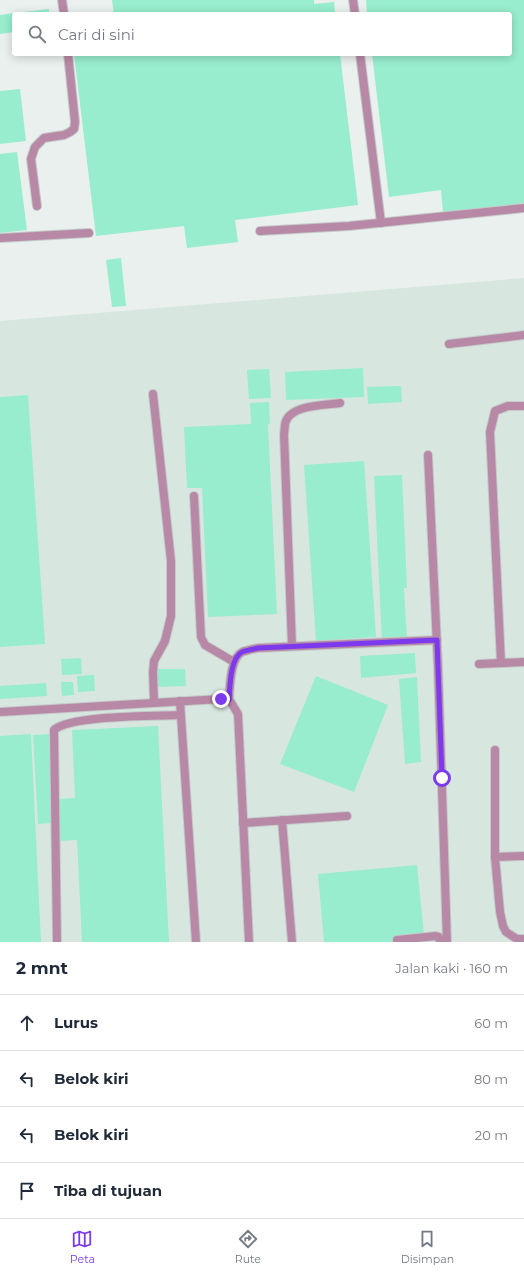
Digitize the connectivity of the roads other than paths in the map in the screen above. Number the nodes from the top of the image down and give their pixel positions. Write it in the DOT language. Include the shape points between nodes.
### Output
graph roads {
  1 [pos="62,0"];
  2 [pos="353,0"];
  3 [pos="64,12"];
  4 [pos="355,12"];
  5 [pos="68,56"];
  6 [pos="360,56"];
  7 [pos="37,206"];
  8 [pos="524,208"];
  9 [pos="381,223"];
  10 [pos="260,231"];
  11 [pos="89,233"];
  12 [pos="0,238"];
  13 [pos="524,335"];
  14 [pos="449,344"];
  15 [pos="152,394"];
  16 [pos="340,403"];
  17 [pos="524,406"];
  18 [pos="428,455"];
  19 [pos="194,496"];
  20 [pos="437,640"];
  21 [pos="292,646"];
  22 [pos="234,662"];
  23 [pos="524,662"];
  24 [pos="501,663"];
  25 [pos="479,664"];
  26 [pos="229,700"];
  27 [pos="180,701"];
  28 [pos="154,702"];
  29 [pos="0,712"];
  30 [pos="180,715"];
  31 [pos="495,750"];
  32 [pos="347,816"];
  33 [pos="282,820"];
  34 [pos="243,823"];
  35 [pos="524,856"];
  36 [pos="495,857"];
  37 [pos="524,939"];
  38 [pos="397,940"];
  39 [pos="57,942"];
  40 [pos="196,942"];
  41 [pos="249,942"];
  42 [pos="292,942"];
  43 [pos="440,942"];
  44 [pos="447,942"];
  1 -- 3 [label="lane"];
  2 -- 4 [label="lane"];
  5 -- 7 [label="lane" via="74,129 64,135 44,138 35,147 31,159"];
  6 -- 9 [label="lane"];
  8 -- 9 [label="lane"];
  9 -- 10 [label="lane"];
  11 -- 12 [label="lane"];
  13 -- 14 [label="lane"];
  15 -- 28 [label="lane" via="171,561 171,616 165,641 154,661"];
  16 -- 21 [label="lane" via="305,408 294,412 286,421 284,434"];
  17 -- 24 [label="lane" via="508,406 495,412 490,432"];
  18 -- 20 [label="lane"];
  19 -- 22 [label="lane" via="201,637 205,645"];
  20 -- 21 [label="lane"];
  20 -- 44 [label="lane"];
  21 -- 22 [label="lane" via="241,652"];
  22 -- 26 [label="lane"];
  23 -- 24 [label="lane"];
  24 -- 25 [label="lane"];
  26 -- 27 [label="lane"];
  26 -- 34 [label="lane" via="238,714"];
  27 -- 28 [label="lane"];
  27 -- 30 [label="lane"];
  28 -- 29 [label="lane"];
  30 -- 39 [label="lane" via="87,719 58,726 54,730"];
  30 -- 40 [label="lane"];
  31 -- 36 [label="lane"];
  32 -- 33 [label="lane"];
  33 -- 34 [label="lane"];
  33 -- 42 [label="lane"];
  34 -- 41 [label="lane"];
  35 -- 36 [label="lane"];
  36 -- 37 [label="lane" via="503,926 510,936"];
  38 -- 43 [label="lane" via="436,936"];
}
